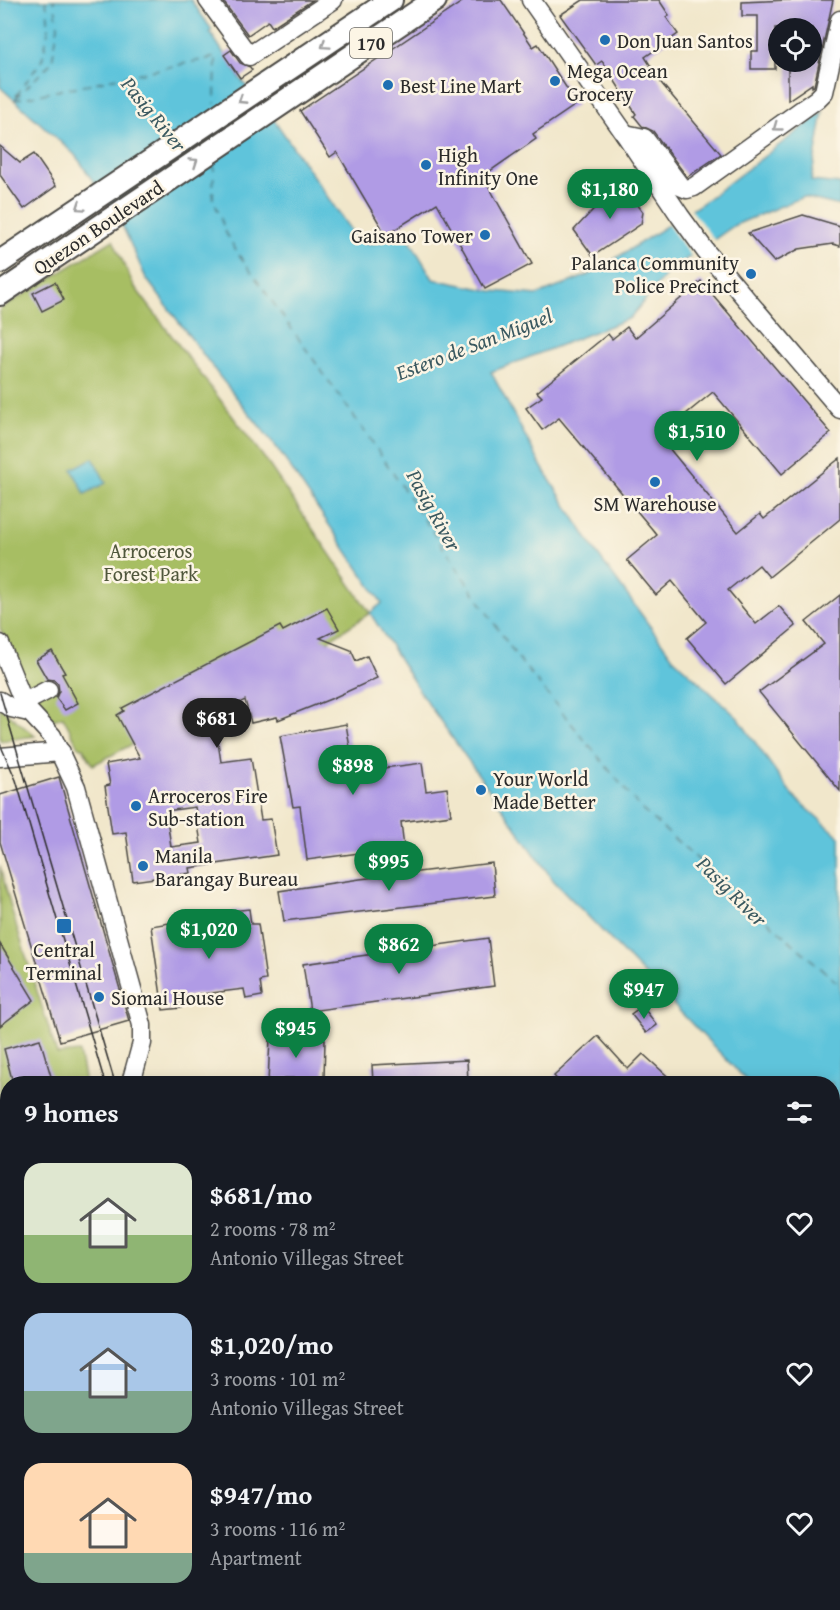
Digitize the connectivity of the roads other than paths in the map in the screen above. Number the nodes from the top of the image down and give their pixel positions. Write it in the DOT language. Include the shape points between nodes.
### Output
graph roads {
  1 [pos="208,0"];
  2 [pos="333,0"];
  3 [pos="391,0"];
  4 [pos="435,0"];
  5 [pos="531,0"];
  6 [pos="840,20"];
  7 [pos="625,134"];
  8 [pos="0,262"];
  9 [pos="0,294"];
  10 [pos="840,409"];
  11 [pos="0,644"];
  12 [pos="48,690"];
  13 [pos="0,701"];
  14 [pos="26,707"];
  15 [pos="61,752"];
  16 [pos="0,757"];
  17 [pos="133,1076"];
  1 -- 2 [label="street" via="249,56"];
  3 -- 8 [label="main road, Quezon Boulevard / 170, one-way"];
  9 -- 4 [label="main road, Quezon Boulevard / 170, one-way"];
  5 -- 7 [label="street"];
  6 -- 7 [label="street, one-way" via="824,92 694,187 681,186 644,138"];
  7 -- 10 [label="street" via="712,259"];
  11 -- 14 [label="street"];
  12 -- 14 [label="street"];
  13 -- 14 [label="street" via="11,708"];
  14 -- 15 [label="street"];
  15 -- 16 [label="street"];
  15 -- 17 [label="street" via="76,787 142,1025 142,1043"];
}
